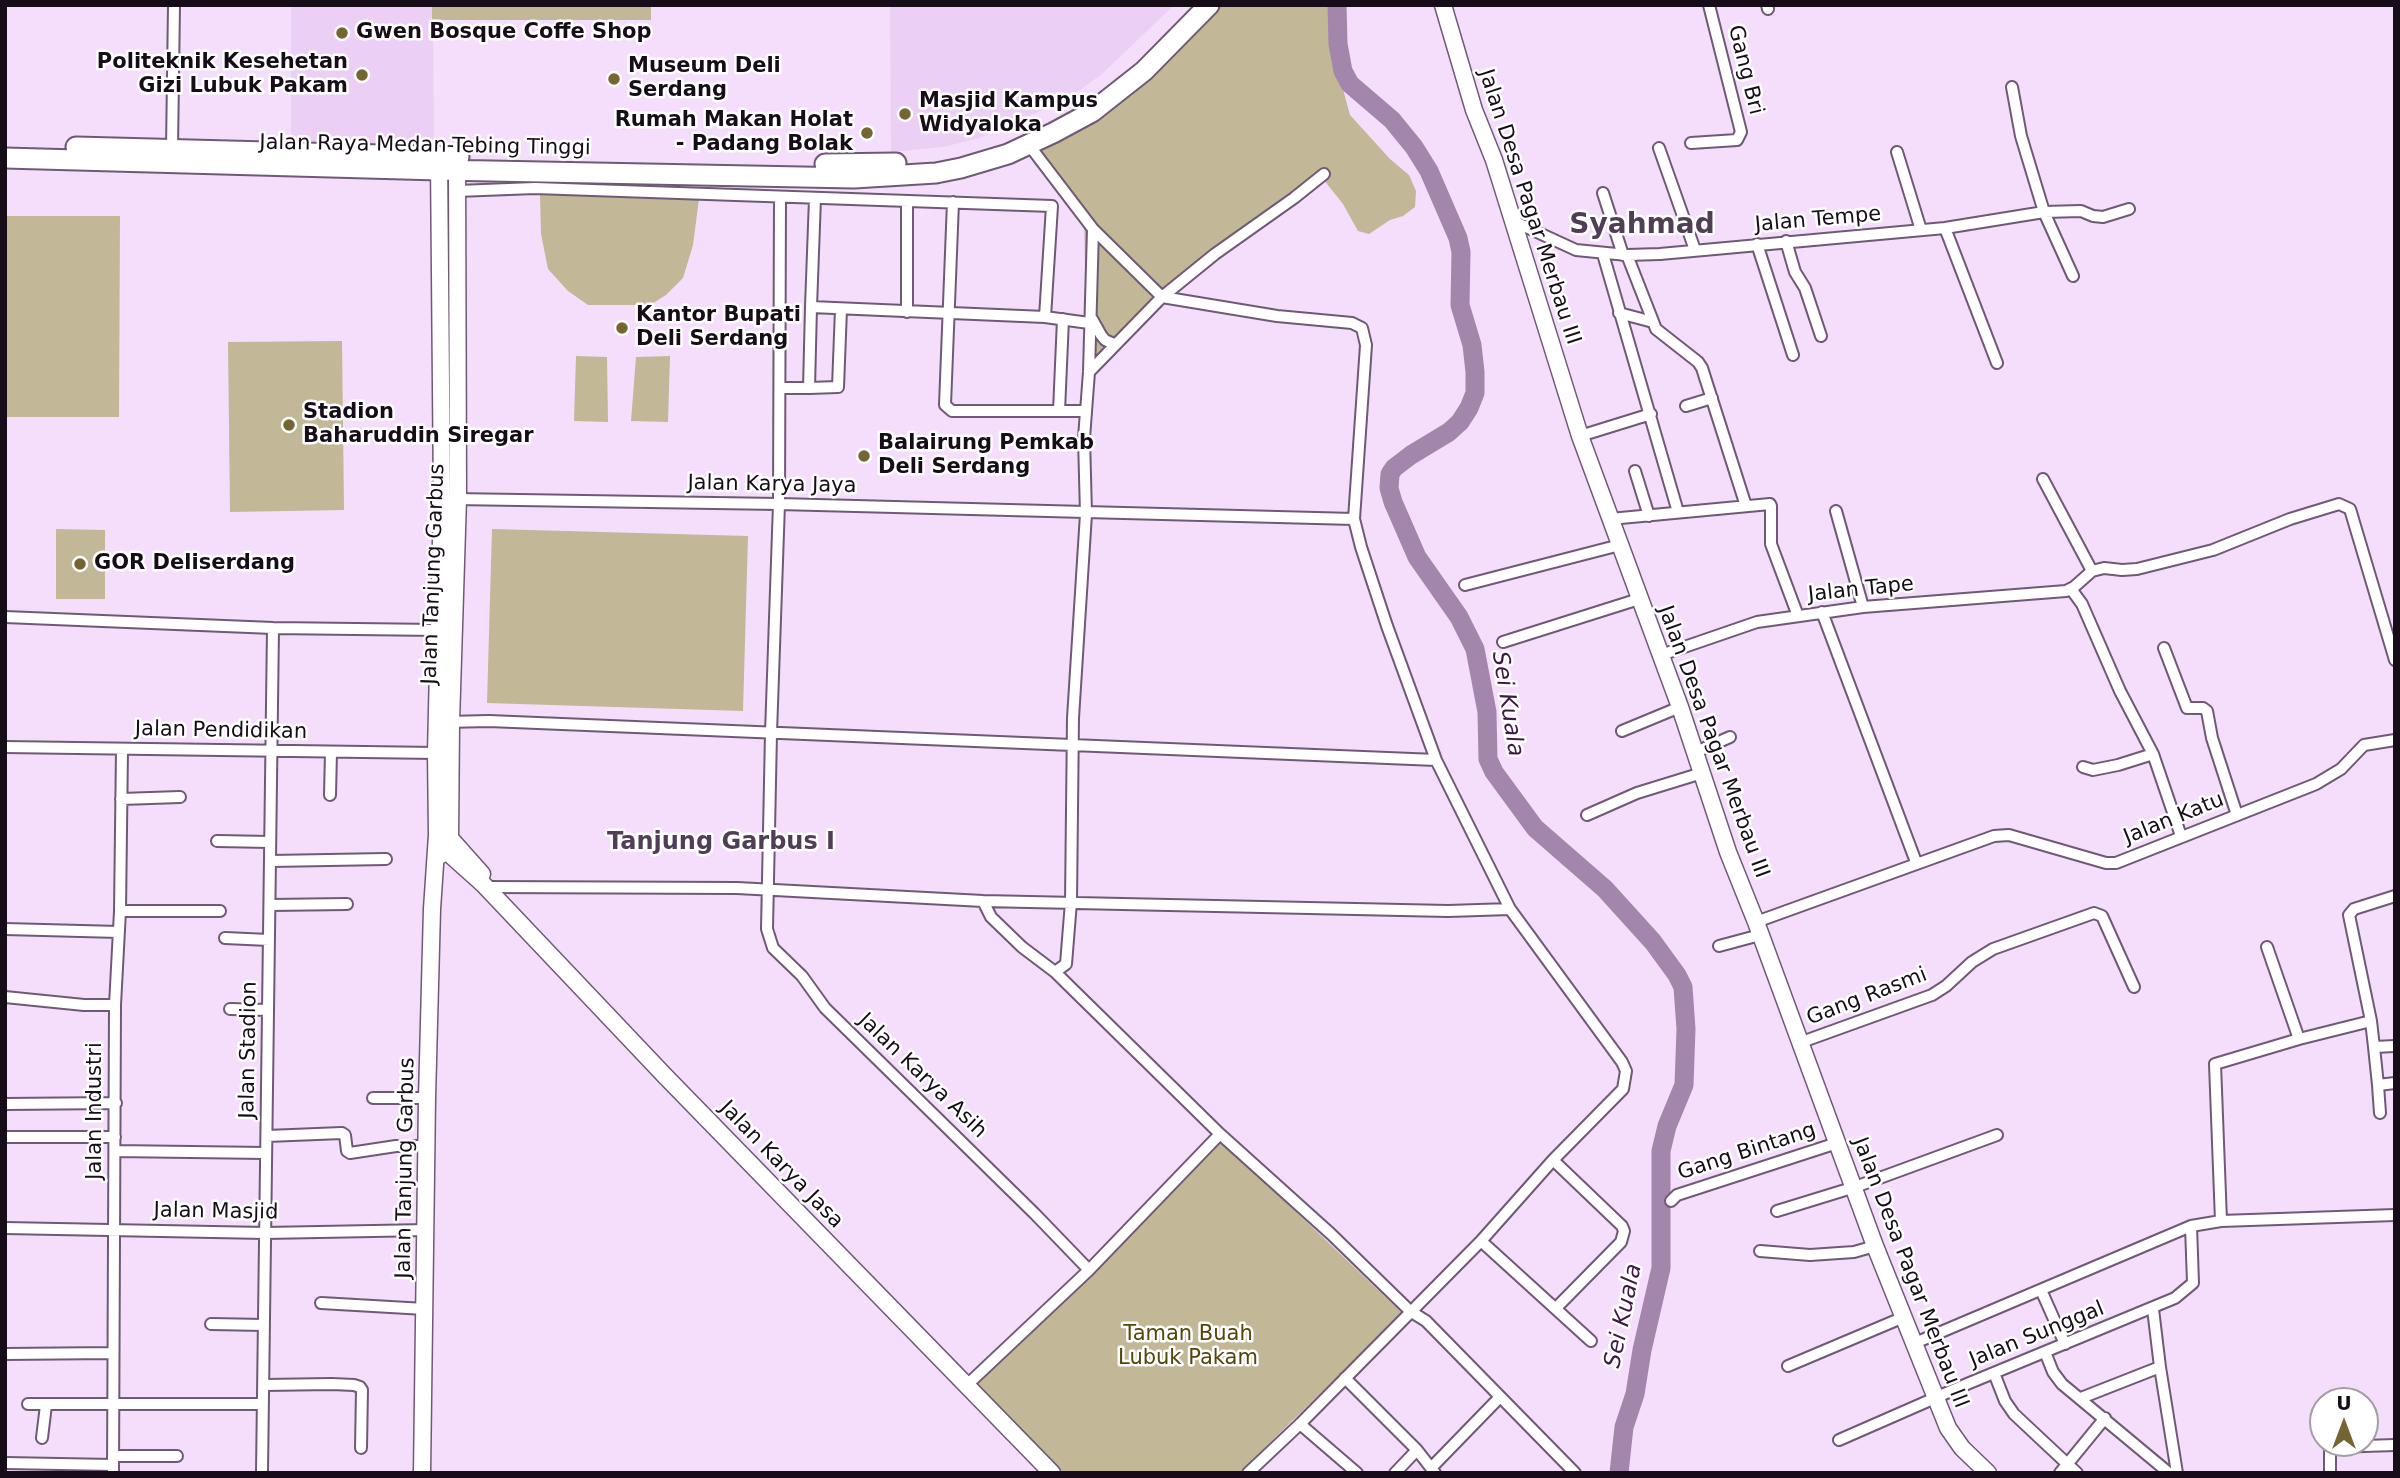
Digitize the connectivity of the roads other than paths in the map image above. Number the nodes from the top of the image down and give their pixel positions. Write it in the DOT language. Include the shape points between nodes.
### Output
graph roads {
  1 [pos="174,5"];
  2 [pos="1194,5"];
  3 [pos="1209,5"];
  4 [pos="1443,5"];
  5 [pos="1709,5"];
  6 [pos="2012,86"];
  7 [pos="1691,143"];
  8 [pos="5,145"];
  9 [pos="1029,145"];
  10 [pos="1659,148"];
  11 [pos="172,149"];
  12 [pos="1897,152"];
  13 [pos="5,158"];
  14 [pos="448,163"];
  15 [pos="1324,174"];
  16 [pos="457,191"];
  17 [pos="1602,193"];
  18 [pos="780,197"];
  19 [pos="815,198"];
  20 [pos="907,201"];
  21 [pos="1070,201"];
  22 [pos="953,202"];
  23 [pos="1052,206"];
  24 [pos="2129,209"];
  25 [pos="2044,212"];
  26 [pos="1514,223"];
  27 [pos="1945,228"];
  28 [pos="1093,229"];
  29 [pos="1921,230"];
  30 [pos="1786,241"];
  31 [pos="1757,244"];
  32 [pos="1695,250"];
  33 [pos="1603,254"];
  34 [pos="1625,255"];
  35 [pos="2073,276"];
  36 [pos="1162,297"];
  37 [pos="1617,305"];
  38 [pos="811,307"];
  39 [pos="841,309"];
  40 [pos="907,312"];
  41 [pos="948,313"];
  42 [pos="1045,317"];
  43 [pos="1090,318"];
  44 [pos="1063,319"];
  45 [pos="1652,322"];
  46 [pos="1821,336"];
  47 [pos="1114,344"];
  48 [pos="1793,355"];
  49 [pos="1997,363"];
  50 [pos="1089,372"];
  51 [pos="780,388"];
  52 [pos="808,388"];
  53 [pos="1712,398"];
  54 [pos="1686,406"];
  55 [pos="1059,411"];
  56 [pos="1084,411"];
  57 [pos="1651,414"];
  58 [pos="1580,436"];
  59 [pos="1635,471"];
  60 [pos="2043,480"];
  61 [pos="450,499"];
  62 [pos="779,504"];
  63 [pos="1746,506"];
  64 [pos="1836,511"];
  65 [pos="1678,512"];
  66 [pos="1086,514"];
  67 [pos="1649,516"];
  68 [pos="1354,519"];
  69 [pos="1609,519"];
  70 [pos="1620,545"];
  71 [pos="2092,571"];
  72 [pos="1465,585"];
  73 [pos="2075,585"];
  74 [pos="1639,598"];
  75 [pos="1863,607"];
  76 [pos="1822,612"];
  77 [pos="1798,616"];
  78 [pos="5,617"];
  79 [pos="273,628"];
  80 [pos="438,630"];
  81 [pos="1503,642"];
  82 [pos="2164,648"];
  83 [pos="1661,655"];
  84 [pos="2395,660"];
  85 [pos="1680,707"];
  86 [pos="444,722"];
  87 [pos="1622,731"];
  88 [pos="771,733"];
  89 [pos="1730,737"];
  90 [pos="2395,740"];
  91 [pos="1072,745"];
  92 [pos="5,747"];
  93 [pos="272,749"];
  94 [pos="122,750"];
  95 [pos="331,752"];
  96 [pos="436,752"];
  97 [pos="1696,752"];
  98 [pos="2153,754"];
  99 [pos="1436,760"];
  100 [pos="2083,767"];
  101 [pos="1702,773"];
  102 [pos="330,795"];
  103 [pos="180,797"];
  104 [pos="121,799"];
  105 [pos="1587,815"];
  106 [pos="2237,815"];
  107 [pos="2181,836"];
  108 [pos="216,841"];
  109 [pos="270,842"];
  110 [pos="442,846"];
  111 [pos="386,859"];
  112 [pos="271,861"];
  113 [pos="1916,862"];
  114 [pos="485,886"];
  115 [pos="769,890"];
  116 [pos="2395,896"];
  117 [pos="983,901"];
  118 [pos="1071,902"];
  119 [pos="347,904"];
  120 [pos="270,905"];
  121 [pos="1510,909"];
  122 [pos="220,911"];
  123 [pos="120,912"];
  124 [pos="1758,928"];
  125 [pos="5,929"];
  126 [pos="119,932"];
  127 [pos="225,938"];
  128 [pos="269,940"];
  129 [pos="1719,946"];
  130 [pos="2267,947"];
  131 [pos="1055,972"];
  132 [pos="2134,988"];
  133 [pos="5,997"];
  134 [pos="115,1005"];
  135 [pos="229,1009"];
  136 [pos="268,1010"];
  137 [pos="2371,1021"];
  138 [pos="2299,1039"];
  139 [pos="1799,1043"];
  140 [pos="2395,1046"];
  141 [pos="2374,1047"];
  142 [pos="2395,1083"];
  143 [pos="2378,1085"];
  144 [pos="373,1098"];
  145 [pos="427,1098"];
  146 [pos="116,1103"];
  147 [pos="5,1104"];
  148 [pos="2381,1113"];
  149 [pos="1220,1133"];
  150 [pos="1997,1135"];
  151 [pos="267,1136"];
  152 [pos="5,1137"];
  153 [pos="115,1138"];
  154 [pos="1837,1143"];
  155 [pos="426,1146"];
  156 [pos="115,1151"];
  157 [pos="267,1153"];
  158 [pos="1553,1160"];
  159 [pos="1855,1187"];
  160 [pos="1671,1201"];
  161 [pos="1777,1211"];
  162 [pos="2395,1215"];
  163 [pos="2221,1221"];
  164 [pos="2191,1226"];
  165 [pos="5,1228"];
  166 [pos="114,1230"];
  167 [pos="427,1230"];
  168 [pos="265,1233"];
  169 [pos="1481,1241"];
  170 [pos="1875,1246"];
  171 [pos="1759,1251"];
  172 [pos="1089,1270"];
  173 [pos="2040,1290"];
  174 [pos="321,1303"];
  175 [pos="1556,1308"];
  176 [pos="425,1309"];
  177 [pos="2153,1309"];
  178 [pos="1410,1311"];
  179 [pos="1904,1317"];
  180 [pos="211,1324"];
  181 [pos="264,1325"];
  182 [pos="1591,1341"];
  183 [pos="1915,1343"];
  184 [pos="2065,1344"];
  185 [pos="2045,1352"];
  186 [pos="113,1353"];
  187 [pos="5,1354"];
  188 [pos="1788,1366"];
  189 [pos="2160,1367"];
  190 [pos="1994,1373"];
  191 [pos="1345,1378"];
  192 [pos="264,1385"];
  193 [pos="967,1385"];
  194 [pos="1500,1397"];
  195 [pos="1935,1398"];
  196 [pos="2081,1398"];
  197 [pos="113,1403"];
  198 [pos="263,1404"];
  199 [pos="28,1405"];
  200 [pos="46,1405"];
  201 [pos="2105,1418"];
  202 [pos="1300,1424"];
  203 [pos="42,1438"];
  204 [pos="1839,1440"];
  205 [pos="2395,1445"];
  206 [pos="361,1448"];
  207 [pos="1417,1450"];
  208 [pos="177,1456"];
  209 [pos="5,1463"];
  210 [pos="113,1465"];
  211 [pos="2063,1469"];
  212 [pos="1433,1471"];
  213 [pos="262,1473"];
  214 [pos="422,1473"];
  215 [pos="1052,1473"];
  216 [pos="1248,1473"];
  217 [pos="1357,1473"];
  218 [pos="1395,1473"];
  219 [pos="1574,1473"];
  220 [pos="1988,1473"];
  221 [pos="2077,1473"];
  222 [pos="2169,1473"];
  223 [pos="2177,1473"];
  224 [pos="2330,1473"];
  1 -- 11 [label="street"];
  2 -- 14 [label="highway, Jalan Raya Medan-Tebing Tinggi" via="1136,63 1088,100 1022,134 955,156 883,164"];
  3 -- 9 [label="highway, Jalan Raya Medan-Tebing Tinggi" via="1124,89 1092,112"];
  4 -- 26 [label="street, Jalan Desa Pagar Merbau III"];
  5 -- 7 [label="street, Gang Bri" via="1741,132 1737,140"];
  6 -- 25 [label="street" via="2021,136"];
  8 -- 11 [label="highway, Jalan Raya Medan-Tebing Tinggi"];
  9 -- 14 [label="highway, Jalan Raya Medan-Tebing Tinggi" via="961,168 883,177"];
  9 -- 21 [label="street"];
  10 -- 32 [label="street"];
  11 -- 14 [label="highway, Jalan Raya Medan-Tebing Tinggi"];
  12 -- 29 [label="street"];
  13 -- 14 [label="highway, Jalan Raya Medan-Tebing Tinggi"];
  14 -- 16 [label="street, Jalan Tanjung Garbus"];
  14 -- 61 [label="street, Jalan Tanjung Garbus"];
  15 -- 36 [label="street"];
  16 -- 18 [label="street" via="535,188"];
  16 -- 61 [label="street, Jalan Tanjung Garbus"];
  17 -- 34 [label="street"];
  18 -- 19 [label="street"];
  18 -- 51 [label="street, Jalan Karya Asih"];
  19 -- 20 [label="street"];
  19 -- 38 [label="street"];
  20 -- 22 [label="street"];
  20 -- 40 [label="street"];
  21 -- 23 [label="street"];
  21 -- 28 [label="street"];
  22 -- 23 [label="street"];
  22 -- 41 [label="street"];
  23 -- 42 [label="street"];
  24 -- 25 [label="street, Jalan Tempe" via="2097,217 2081,211"];
  25 -- 27 [label="street, Jalan Tempe"];
  25 -- 35 [label="street"];
  26 -- 33 [label="street, Jalan Tempe" via="1576,250"];
  26 -- 58 [label="street, Jalan Desa Pagar Merbau III"];
  27 -- 29 [label="street, Jalan Tempe"];
  27 -- 49 [label="street"];
  28 -- 36 [label="street"];
  28 -- 43 [label="street"];
  29 -- 30 [label="street, Jalan Tempe"];
  30 -- 31 [label="street, Jalan Tempe"];
  30 -- 46 [label="street"];
  31 -- 32 [label="street, Jalan Tempe"];
  31 -- 48 [label="street"];
  32 -- 34 [label="street, Jalan Tempe"];
  33 -- 34 [label="street, Jalan Tempe"];
  33 -- 37 [label="street"];
  34 -- 45 [label="street"];
  36 -- 47 [label="street"];
  36 -- 68 [label="street" via="1362,328 1366,345"];
  37 -- 45 [label="street"];
  37 -- 57 [label="street"];
  38 -- 39 [label="street"];
  38 -- 52 [label="street"];
  39 -- 40 [label="street"];
  39 -- 52 [label="street" via="838,387"];
  40 -- 41 [label="street"];
  41 -- 42 [label="street"];
  41 -- 55 [label="street" via="948,409"];
  42 -- 44 [label="street"];
  43 -- 44 [label="street"];
  43 -- 47 [label="street" via="1105,340"];
  43 -- 50 [label="street"];
  44 -- 55 [label="street"];
  45 -- 53 [label="street" via="1699,362"];
  47 -- 50 [label="street"];
  50 -- 56 [label="street"];
  51 -- 52 [label="street"];
  51 -- 62 [label="street, Jalan Karya Asih"];
  53 -- 54 [label="street"];
  53 -- 63 [label="street"];
  55 -- 56 [label="street"];
  56 -- 66 [label="street"];
  57 -- 58 [label="street"];
  57 -- 65 [label="street"];
  58 -- 69 [label="street, Jalan Desa Pagar Merbau III"];
  59 -- 67 [label="street"];
  60 -- 71 [label="street"];
  61 -- 62 [label="street, Jalan Karya Jaya"];
  61 -- 80 [label="street, Jalan Tanjung Garbus"];
  61 -- 86 [label="street, Jalan Tanjung Garbus"];
  62 -- 66 [label="street, Jalan Karya Jaya"];
  62 -- 88 [label="street, Jalan Karya Asih"];
  63 -- 65 [label="street"];
  63 -- 77 [label="street" via="1771,506 1771,544"];
  64 -- 75 [label="street"];
  65 -- 67 [label="street"];
  66 -- 68 [label="street, Jalan Karya Jaya"];
  66 -- 91 [label="street"];
  67 -- 69 [label="street"];
  68 -- 99 [label="street"];
  69 -- 70 [label="street, Jalan Desa Pagar Merbau III"];
  70 -- 72 [label="street"];
  70 -- 74 [label="street, Jalan Desa Pagar Merbau III"];
  71 -- 73 [label="street"];
  71 -- 84 [label="street" via="2129,570 2201,553 2343,504 2350,509"];
  73 -- 75 [label="street, Jalan Tape"];
  73 -- 98 [label="street" via="2119,691"];
  74 -- 81 [label="street"];
  74 -- 83 [label="street, Jalan Desa Pagar Merbau III"];
  75 -- 76 [label="street, Jalan Tape"];
  76 -- 77 [label="street, Jalan Tape"];
  76 -- 113 [label="street"];
  77 -- 83 [label="street, Jalan Tape" via="1757,622"];
  78 -- 79 [label="street"];
  79 -- 80 [label="street"];
  79 -- 93 [label="street, Jalan Stadion"];
  80 -- 86 [label="street, Jalan Tanjung Garbus"];
  82 -- 106 [label="street" via="2186,705 2207,711"];
  83 -- 85 [label="street, Jalan Desa Pagar Merbau III"];
  85 -- 87 [label="street"];
  85 -- 97 [label="street, Jalan Desa Pagar Merbau III"];
  86 -- 88 [label="street"];
  86 -- 96 [label="street, Jalan Tanjung Garbus"];
  86 -- 110 [label="street, Jalan Tanjung Garbus"];
  88 -- 91 [label="street"];
  88 -- 115 [label="street, Jalan Karya Asih"];
  89 -- 97 [label="street"];
  90 -- 106 [label="street, Jalan Katu" via="2370,743 2316,784"];
  91 -- 99 [label="street"];
  91 -- 118 [label="street"];
  92 -- 94 [label="street, Jalan Pendidikan"];
  93 -- 94 [label="street, Jalan Pendidikan"];
  93 -- 95 [label="street, Jalan Pendidikan"];
  93 -- 109 [label="street, Jalan Stadion"];
  94 -- 104 [label="street, Jalan Industri"];
  95 -- 96 [label="street, Jalan Pendidikan"];
  95 -- 102 [label="street"];
  96 -- 110 [label="street, Jalan Tanjung Garbus"];
  97 -- 101 [label="street, Jalan Desa Pagar Merbau III"];
  98 -- 100 [label="street" via="2118,765"];
  98 -- 107 [label="street"];
  99 -- 121 [label="street"];
  101 -- 105 [label="street" via="1637,793"];
  101 -- 124 [label="street, Jalan Desa Pagar Merbau III"];
  103 -- 104 [label="street"];
  104 -- 123 [label="street, Jalan Industri"];
  106 -- 107 [label="street, Jalan Katu"];
  107 -- 113 [label="street, Jalan Katu" via="2116,863 2008,835 1983,838"];
  108 -- 109 [label="street"];
  109 -- 112 [label="street, Jalan Stadion"];
  110 -- 114 [label="street, Jalan Karya Jasa"];
  110 -- 145 [label="street, Jalan Tanjung Garbus" via="432,909"];
  111 -- 112 [label="street"];
  112 -- 120 [label="street, Jalan Stadion"];
  113 -- 124 [label="street, Jalan Katu"];
  114 -- 115 [label="street"];
  114 -- 193 [label="street, Jalan Karya Jasa"];
  115 -- 117 [label="street"];
  115 -- 172 [label="street, Jalan Karya Asih" via="767,929 773,948 802,976 825,1008"];
  116 -- 137 [label="street" via="2354,909 2349,915"];
  117 -- 118 [label="street"];
  117 -- 131 [label="street" via="990,917"];
  118 -- 121 [label="street"];
  118 -- 131 [label="street" via="1066,964"];
  119 -- 120 [label="street"];
  120 -- 128 [label="street, Jalan Stadion"];
  121 -- 158 [label="street" via="1626,1071 1623,1089"];
  122 -- 123 [label="street"];
  123 -- 126 [label="street, Jalan Industri"];
  124 -- 129 [label="street, Jalan Katu"];
  124 -- 139 [label="street, Jalan Desa Pagar Merbau III"];
  125 -- 126 [label="street"];
  126 -- 134 [label="street, Jalan Industri"];
  127 -- 128 [label="street"];
  128 -- 136 [label="street, Jalan Stadion"];
  130 -- 138 [label="street"];
  131 -- 149 [label="street"];
  132 -- 139 [label="street, Gang Rasmi" via="2102,916 2094,913 1993,949 1932,995"];
  133 -- 134 [label="street"];
  134 -- 146 [label="street, Jalan Industri"];
  135 -- 136 [label="street"];
  136 -- 151 [label="street, Jalan Stadion"];
  137 -- 138 [label="street"];
  137 -- 141 [label="street"];
  138 -- 163 [label="street" via="2215,1064"];
  139 -- 154 [label="street, Jalan Desa Pagar Merbau III"];
  140 -- 141 [label="street"];
  141 -- 143 [label="street"];
  142 -- 143 [label="street"];
  143 -- 148 [label="street"];
  144 -- 145 [label="street"];
  145 -- 155 [label="street, Jalan Tanjung Garbus"];
  146 -- 147 [label="street"];
  146 -- 153 [label="street, Jalan Industri"];
  149 -- 172 [label="street"];
  149 -- 178 [label="street"];
  150 -- 159 [label="street"];
  151 -- 155 [label="street" via="342,1133 350,1153"];
  151 -- 157 [label="street, Jalan Stadion"];
  152 -- 153 [label="street"];
  153 -- 156 [label="street, Jalan Industri"];
  154 -- 159 [label="street, Jalan Desa Pagar Merbau III"];
  154 -- 160 [label="street, Gang Bintang" via="1677,1195"];
  155 -- 167 [label="street, Jalan Tanjung Garbus"];
  156 -- 157 [label="street"];
  156 -- 166 [label="street, Jalan Industri"];
  157 -- 168 [label="street, Jalan Stadion"];
  158 -- 169 [label="street"];
  158 -- 175 [label="street" via="1624,1231 1621,1242"];
  159 -- 161 [label="street"];
  159 -- 170 [label="street, Jalan Desa Pagar Merbau III"];
  162 -- 163 [label="street"];
  163 -- 164 [label="street"];
  164 -- 173 [label="street"];
  164 -- 177 [label="street, Jalan Sunggal" via="2193,1283"];
  165 -- 166 [label="street, Jalan Masjid"];
  166 -- 168 [label="street, Jalan Masjid"];
  166 -- 186 [label="street, Jalan Industri"];
  167 -- 168 [label="street, Jalan Masjid"];
  167 -- 176 [label="street, Jalan Tanjung Garbus"];
  168 -- 181 [label="street, Jalan Stadion"];
  169 -- 175 [label="street"];
  169 -- 178 [label="street"];
  170 -- 171 [label="street" via="1810,1255"];
  170 -- 179 [label="street, Jalan Desa Pagar Merbau III"];
  172 -- 193 [label="street"];
  173 -- 183 [label="street"];
  173 -- 184 [label="street"];
  174 -- 176 [label="street"];
  175 -- 182 [label="street"];
  176 -- 214 [label="street, Jalan Tanjung Garbus"];
  177 -- 184 [label="street, Jalan Sunggal"];
  177 -- 189 [label="street"];
  178 -- 191 [label="street"];
  178 -- 194 [label="street" via="1426,1321"];
  179 -- 183 [label="street, Jalan Desa Pagar Merbau III"];
  179 -- 188 [label="street"];
  180 -- 181 [label="street"];
  181 -- 192 [label="street, Jalan Stadion"];
  183 -- 195 [label="street, Jalan Desa Pagar Merbau III"];
  184 -- 185 [label="street, Jalan Sunggal"];
  185 -- 190 [label="street, Jalan Sunggal"];
  185 -- 196 [label="street" via="2057,1378"];
  186 -- 187 [label="street"];
  186 -- 197 [label="street, Jalan Industri"];
  189 -- 196 [label="street"];
  189 -- 223 [label="street"];
  190 -- 195 [label="street, Jalan Sunggal"];
  190 -- 211 [label="street" via="2014,1414"];
  191 -- 202 [label="street"];
  191 -- 207 [label="street"];
  192 -- 198 [label="street, Jalan Stadion"];
  192 -- 206 [label="street" via="360,1387"];
  193 -- 215 [label="street, Jalan Karya Jasa"];
  194 -- 212 [label="street"];
  194 -- 219 [label="street"];
  195 -- 204 [label="street, Jalan Sunggal"];
  195 -- 220 [label="street, Jalan Desa Pagar Merbau III" via="1962,1448"];
  196 -- 201 [label="street"];
  197 -- 198 [label="street"];
  197 -- 200 [label="street"];
  197 -- 210 [label="street, Jalan Industri"];
  198 -- 213 [label="street, Jalan Stadion"];
  199 -- 200 [label="street"];
  200 -- 203 [label="street"];
  201 -- 211 [label="street"];
  201 -- 222 [label="street"];
  202 -- 216 [label="street"];
  202 -- 217 [label="street"];
  205 -- 224 [label="street" via="2333,1447"];
  207 -- 212 [label="street"];
  207 -- 218 [label="street"];
  208 -- 210 [label="street"];
  209 -- 210 [label="street"];
  211 -- 221 [label="street"];
}
